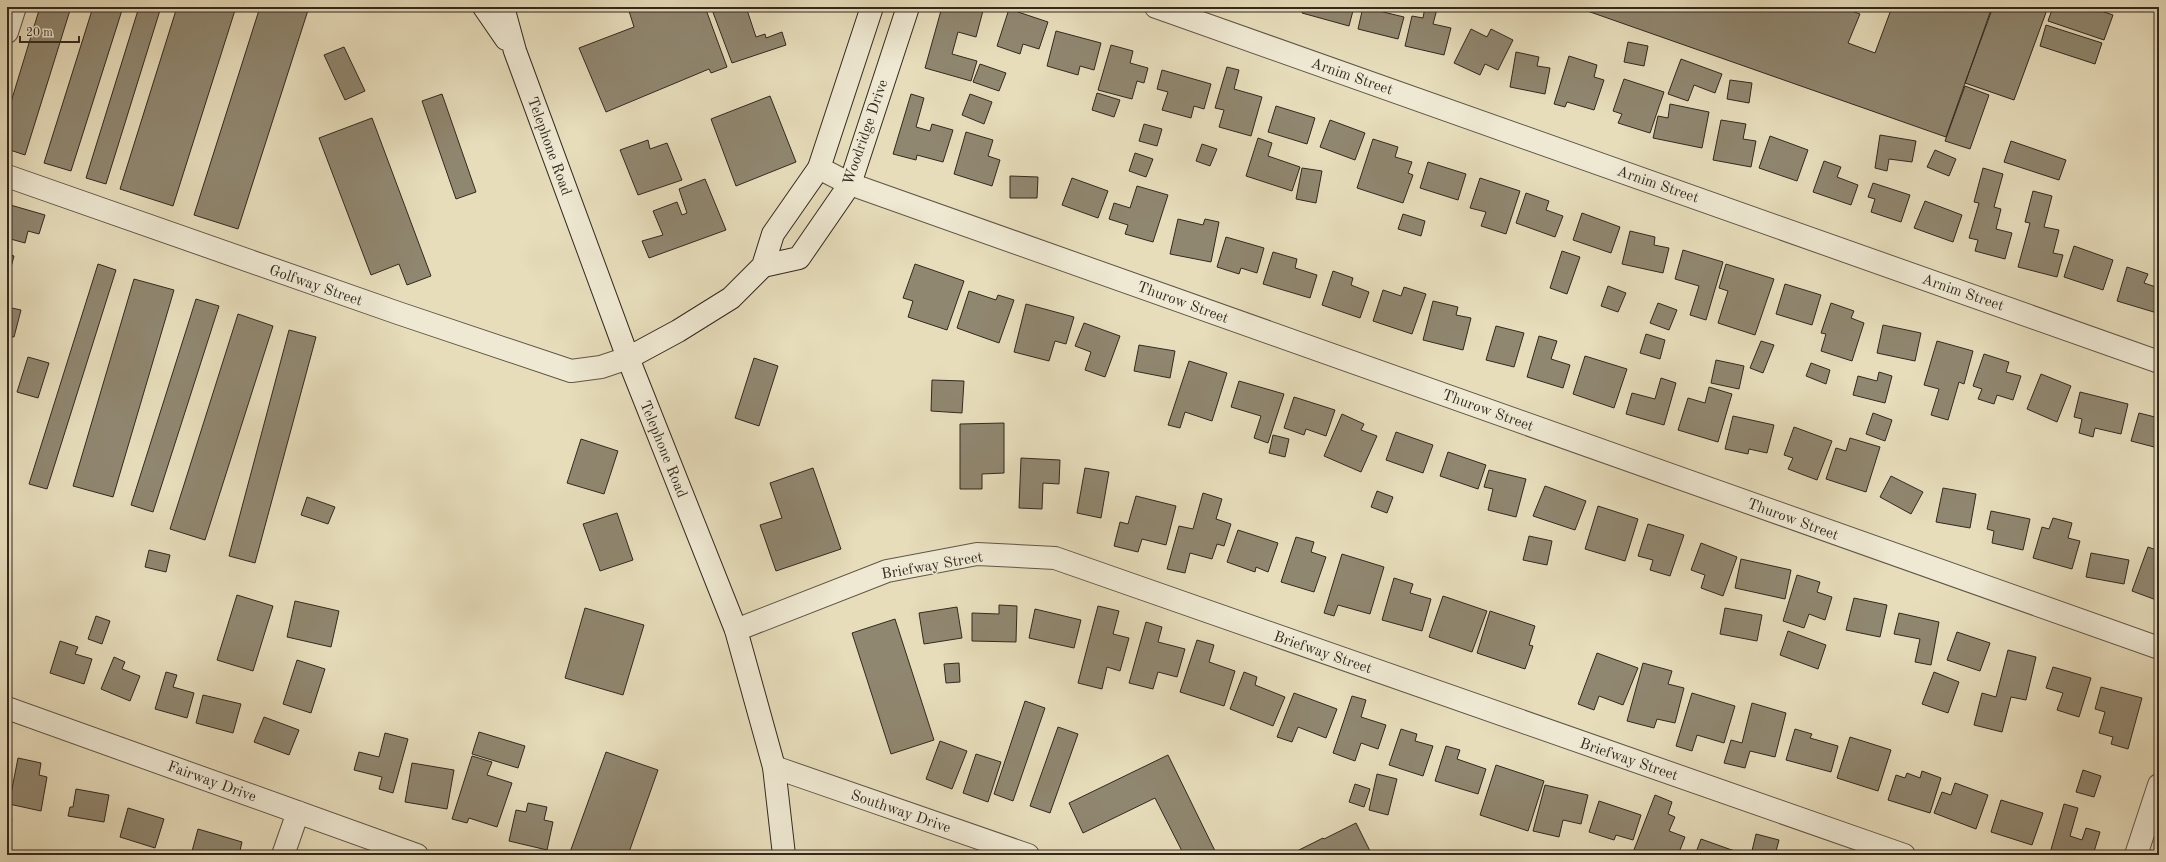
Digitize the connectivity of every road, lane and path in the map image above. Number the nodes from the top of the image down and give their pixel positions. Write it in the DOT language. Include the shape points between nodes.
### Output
graph roads {
  1 [pos="15,7"];
  2 [pos="484,7"];
  3 [pos="503,7"];
  4 [pos="872,7"];
  5 [pos="908,7"];
  6 [pos="1156,7"];
  7 [pos="7,32"];
  8 [pos="515,51"];
  9 [pos="819,168"];
  10 [pos="7,176"];
  11 [pos="850,184"];
  12 [pos="763,266"];
  13 [pos="628,358"];
  14 [pos="2159,362"];
  15 [pos="736,630"];
  16 [pos="2159,648"];
  17 [pos="7,708"];
  18 [pos="774,767"];
  19 [pos="2159,785"];
  20 [pos="298,812"];
  21 [pos="283,855"];
  22 [pos="417,855"];
  23 [pos="784,855"];
  24 [pos="1028,855"];
  25 [pos="1904,855"];
  26 [pos="2136,855"];
  1 -- 7 [label="street"];
  2 -- 8 [label="street, Telephone Road"];
  3 -- 8 [label="street, Telephone Road"];
  4 -- 9 [label="street"];
  5 -- 11 [label="street, Woodridge Drive"];
  6 -- 14 [label="street, Arnim Street"];
  8 -- 13 [label="street, Telephone Road"];
  9 -- 11 [label="street, Thurow Street"];
  9 -- 12 [label="street" via="773,234"];
  10 -- 13 [label="street, Golfway Street" via="571,371 601,367"];
  11 -- 12 [label="street, Woodridge Drive" via="799,258"];
  11 -- 16 [label="street, Thurow Street"];
  12 -- 13 [label="street" via="731,298"];
  13 -- 15 [label="street, Telephone Road"];
  15 -- 18 [label="street, Telephone Road"];
  15 -- 25 [label="street, Briefway Street" via="887,571 977,554 1055,558"];
  17 -- 20 [label="street, Fairway Drive"];
  18 -- 23 [label="street, Telephone Road"];
  18 -- 24 [label="street, Southway Drive"];
  19 -- 26 [label="street"];
  20 -- 21 [label="street"];
  20 -- 22 [label="street, Fairway Drive"];
}
